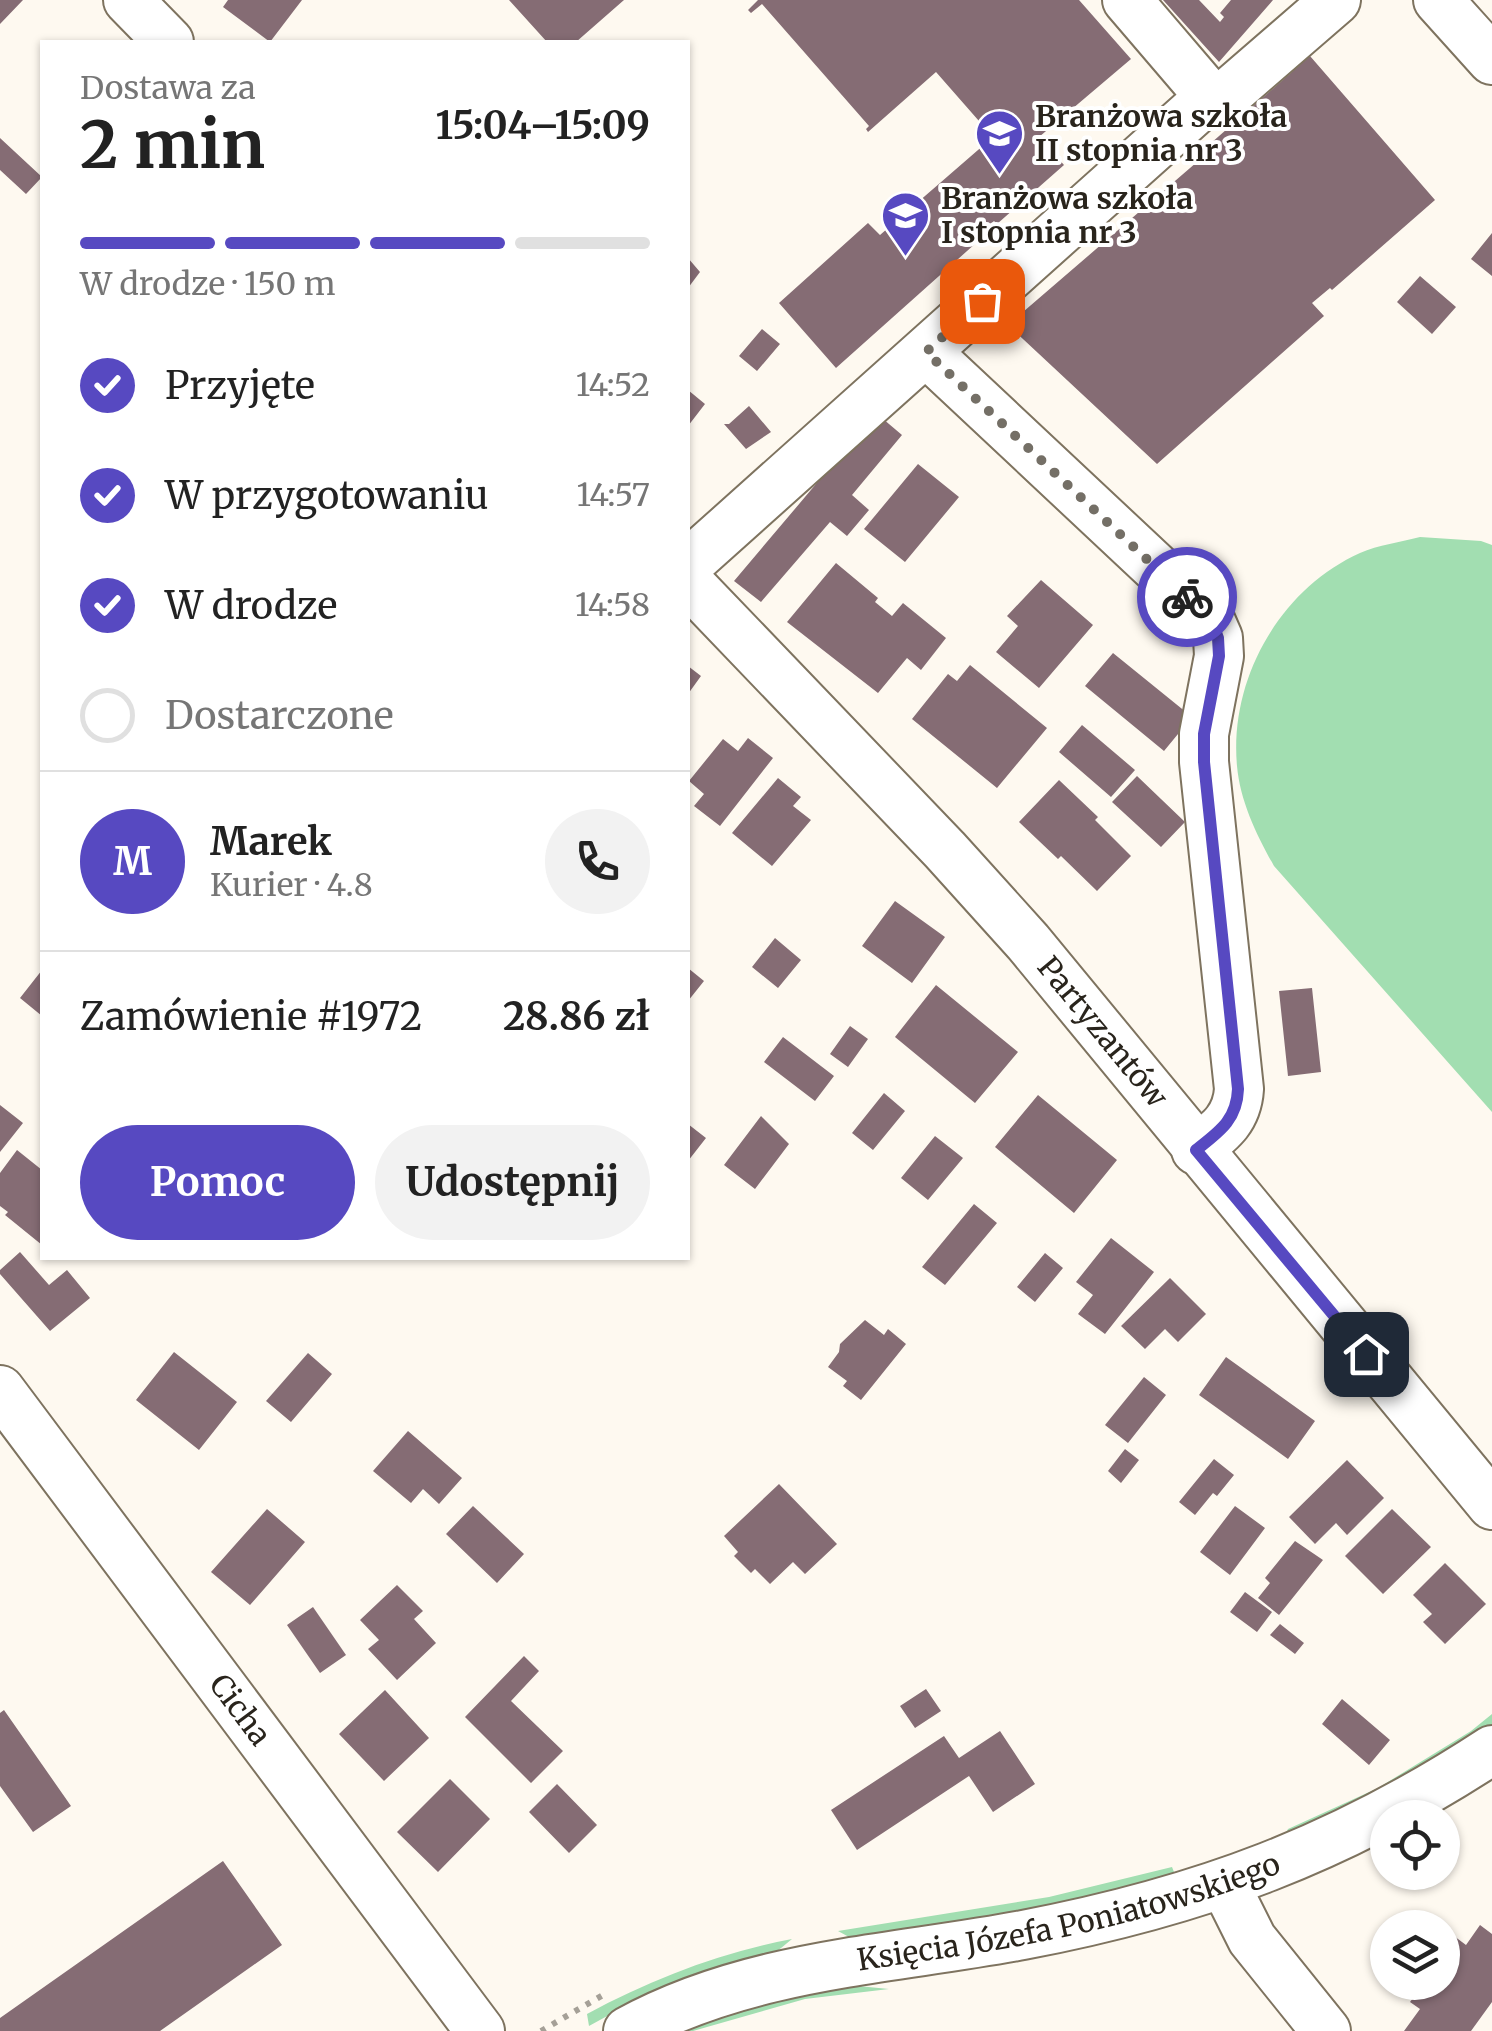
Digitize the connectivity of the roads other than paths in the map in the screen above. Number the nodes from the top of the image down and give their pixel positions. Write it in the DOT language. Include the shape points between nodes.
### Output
graph roads {
  1 [pos="128,0"];
  2 [pos="1126,0"];
  3 [pos="1336,0"];
  4 [pos="1438,0"];
  5 [pos="167,40"];
  6 [pos="1492,60"];
  7 [pos="1210,97"];
  8 [pos="926,352"];
  9 [pos="690,562"];
  10 [pos="690,584"];
  11 [pos="1196,1150"];
  12 [pos="0,1390"];
  13 [pos="1492,1505"];
  14 [pos="1492,1750"];
  15 [pos="1225,1885"];
  16 [pos="480,2031"];
  17 [pos="628,2031"];
  18 [pos="1326,2031"];
  1 -- 5 [label="street"];
  2 -- 7 [label="street"];
  3 -- 7 [label="street" via="1216,104"];
  4 -- 6 [label="street"];
  7 -- 8 [label="street"];
  8 -- 9 [label="street"];
  8 -- 11 [label="street" via="1197,606 1218,638 1204,762 1238,1105 1232,1119"];
  10 -- 11 [label="street, Partyzantów" via="980,890"];
  11 -- 13 [label="street, Partyzantów"];
  12 -- 16 [label="street, Cicha"];
  14 -- 15 [label="street, Księcia Józefa Poniatowskiego" via="1367,1824"];
  15 -- 17 [label="street, Księcia Józefa Poniatowskiego" via="1080,1923 786,1973"];
  15 -- 18 [label="street" via="1252,1939"];
}
